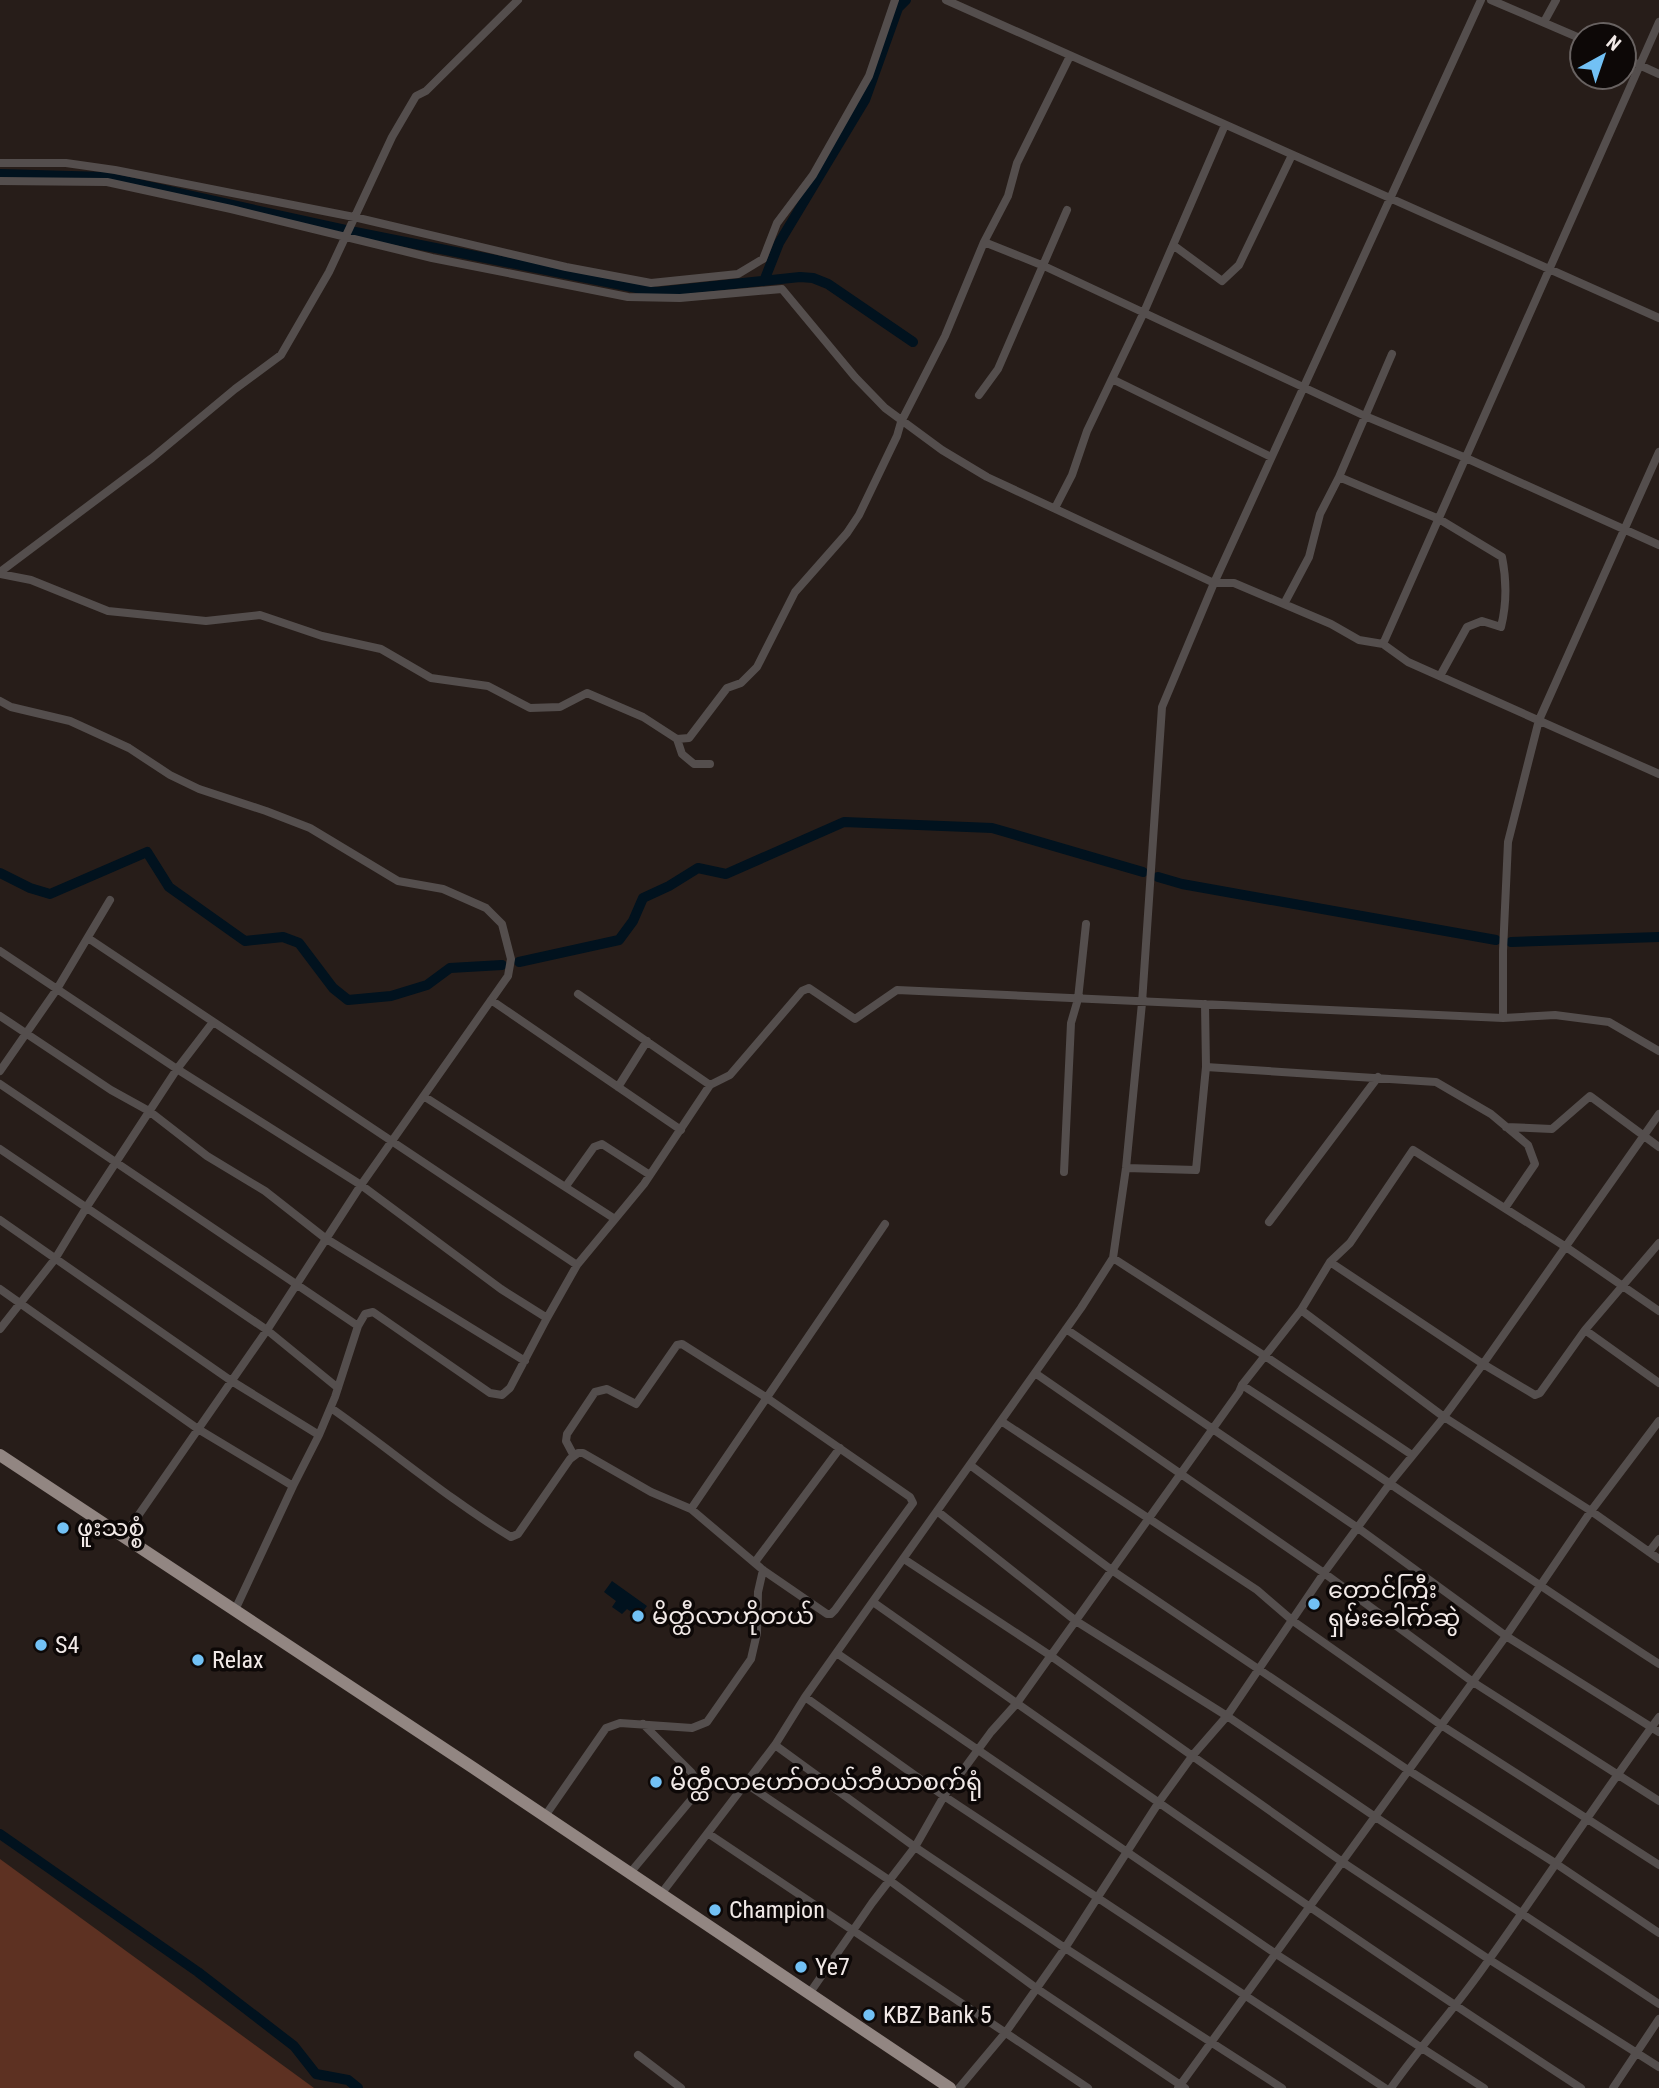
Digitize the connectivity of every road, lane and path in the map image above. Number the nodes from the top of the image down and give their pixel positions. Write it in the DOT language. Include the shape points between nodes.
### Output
graph roads {
  1 [pos="518,0"];
  2 [pos="895,0"];
  3 [pos="946,0"];
  4 [pos="1481,0"];
  5 [pos="1491,0"];
  6 [pos="1556,0"];
  7 [pos="1544,22"];
  8 [pos="1659,22"];
  9 [pos="1568,33"];
  10 [pos="1070,56"];
  11 [pos="1640,65"];
  12 [pos="1659,74"];
  13 [pos="1225,125"];
  14 [pos="1292,155"];
  15 [pos="0,163"];
  16 [pos="0,181"];
  17 [pos="1389,198"];
  18 [pos="1067,210"];
  19 [pos="353,218"];
  20 [pos="346,237"];
  21 [pos="984,242"];
  22 [pos="1173,245"];
  23 [pos="1044,266"];
  24 [pos="1550,269"];
  25 [pos="1144,312"];
  26 [pos="1659,318"];
  27 [pos="1392,354"];
  28 [pos="1112,379"];
  29 [pos="1303,387"];
  30 [pos="979,394"];
  31 [pos="1365,416"];
  32 [pos="901,422"];
  33 [pos="1659,452"];
  34 [pos="1271,457"];
  35 [pos="1466,458"];
  36 [pos="1339,477"];
  37 [pos="1055,508"];
  38 [pos="1439,519"];
  39 [pos="1624,529"];
  40 [pos="1659,545"];
  41 [pos="0,573"];
  42 [pos="1214,583"];
  43 [pos="1284,604"];
  44 [pos="1383,644"];
  45 [pos="1440,676"];
  46 [pos="0,701"];
  47 [pos="1539,720"];
  48 [pos="677,739"];
  49 [pos="710,764"];
  50 [pos="1659,774"];
  51 [pos="110,900"];
  52 [pos="1086,924"];
  53 [pos="88,938"];
  54 [pos="0,951"];
  55 [pos="57,989"];
  56 [pos="578,994"];
  57 [pos="1078,999"];
  58 [pos="491,1000"];
  59 [pos="1142,1003"];
  60 [pos="1205,1004"];
  61 [pos="0,1016"];
  62 [pos="1503,1018"];
  63 [pos="213,1022"];
  64 [pos="28,1034"];
  65 [pos="647,1041"];
  66 [pos="1659,1051"];
  67 [pos="1206,1067"];
  68 [pos="177,1069"];
  69 [pos="0,1071"];
  70 [pos="1378,1077"];
  71 [pos="0,1084"];
  72 [pos="710,1085"];
  73 [pos="618,1087"];
  74 [pos="425,1097"];
  75 [pos="149,1111"];
  76 [pos="1659,1114"];
  77 [pos="1506,1127"];
  78 [pos="681,1130"];
  79 [pos="1644,1136"];
  80 [pos="392,1142"];
  81 [pos="1659,1147"];
  82 [pos="0,1149"];
  83 [pos="115,1163"];
  84 [pos="1126,1168"];
  85 [pos="1064,1172"];
  86 [pos="650,1175"];
  87 [pos="361,1185"];
  88 [pos="566,1186"];
  89 [pos="86,1208"];
  90 [pos="1505,1208"];
  91 [pos="615,1219"];
  92 [pos="0,1220"];
  93 [pos="1269,1222"];
  94 [pos="886,1224"];
  95 [pos="325,1238"];
  96 [pos="1659,1243"];
  97 [pos="1566,1247"];
  98 [pos="1113,1258"];
  99 [pos="55,1259"];
  100 [pos="1330,1262"];
  101 [pos="577,1265"];
  102 [pos="297,1283"];
  103 [pos="1621,1287"];
  104 [pos="0,1289"];
  105 [pos="20,1303"];
  106 [pos="1301,1310"];
  107 [pos="1659,1311"];
  108 [pos="547,1318"];
  109 [pos="358,1326"];
  110 [pos="0,1329"];
  111 [pos="267,1329"];
  112 [pos="1066,1329"];
  113 [pos="1585,1330"];
  114 [pos="1265,1356"];
  115 [pos="525,1361"];
  116 [pos="1483,1364"];
  117 [pos="1035,1373"];
  118 [pos="230,1380"];
  119 [pos="1659,1383"];
  120 [pos="1242,1385"];
  121 [pos="338,1388"];
  122 [pos="767,1398"];
  123 [pos="331,1408"];
  124 [pos="1444,1417"];
  125 [pos="1001,1421"];
  126 [pos="1659,1421"];
  127 [pos="198,1429"];
  128 [pos="1213,1429"];
  129 [pos="319,1435"];
  130 [pos="840,1448"];
  131 [pos="1412,1454"];
  132 [pos="0,1455"];
  133 [pos="574,1456"];
  134 [pos="970,1465"];
  135 [pos="1180,1475"];
  136 [pos="1391,1482"];
  137 [pos="293,1486"];
  138 [pos="691,1509"];
  139 [pos="937,1511"];
  140 [pos="1591,1511"];
  141 [pos="1149,1518"];
  142 [pos="1358,1528"];
  143 [pos="124,1536"];
  144 [pos="1659,1539"];
  145 [pos="1649,1552"];
  146 [pos="904,1559"];
  147 [pos="1659,1559"];
  148 [pos="755,1562"];
  149 [pos="763,1570"];
  150 [pos="1113,1571"];
  151 [pos="1324,1573"];
  152 [pos="1540,1587"];
  153 [pos="873,1602"];
  154 [pos="235,1610"];
  155 [pos="1076,1621"];
  156 [pos="1293,1621"];
  157 [pos="1506,1636"];
  158 [pos="838,1654"];
  159 [pos="1051,1656"];
  160 [pos="1659,1664"];
  161 [pos="1260,1669"];
  162 [pos="1473,1682"];
  163 [pos="805,1697"];
  164 [pos="1017,1703"];
  165 [pos="1227,1716"];
  166 [pos="1659,1717"];
  167 [pos="643,1724"];
  168 [pos="1441,1725"];
  169 [pos="1655,1729"];
  170 [pos="775,1745"];
  171 [pos="977,1750"];
  172 [pos="1193,1755"];
  173 [pos="1408,1770"];
  174 [pos="1619,1775"];
  175 [pos="745,1783"];
  176 [pos="944,1796"];
  177 [pos="1659,1801"];
  178 [pos="1159,1802"];
  179 [pos="545,1816"];
  180 [pos="1374,1816"];
  181 [pos="1588,1819"];
  182 [pos="709,1834"];
  183 [pos="915,1847"];
  184 [pos="1127,1851"];
  185 [pos="1341,1861"];
  186 [pos="1555,1863"];
  187 [pos="1659,1865"];
  188 [pos="630,1873"];
  189 [pos="889,1880"];
  190 [pos="661,1894"];
  191 [pos="1098,1897"];
  192 [pos="1309,1906"];
  193 [pos="1522,1912"];
  194 [pos="854,1931"];
  195 [pos="1659,1933"];
  196 [pos="1065,1948"];
  197 [pos="1276,1954"];
  198 [pos="1490,1960"];
  199 [pos="1036,1988"];
  200 [pos="809,1994"];
  201 [pos="1244,1995"];
  202 [pos="1659,2004"];
  203 [pos="1456,2007"];
  204 [pos="1659,2019"];
  205 [pos="1006,2032"];
  206 [pos="1212,2043"];
  207 [pos="1420,2046"];
  208 [pos="1637,2052"];
  209 [pos="638,2054"];
  210 [pos="1659,2067"];
  211 [pos="1181,2087"];
  212 [pos="681,2088"];
  213 [pos="950,2088"];
  214 [pos="959,2088"];
  215 [pos="1088,2088"];
  216 [pos="1282,2088"];
  217 [pos="1385,2088"];
  218 [pos="1391,2088"];
  219 [pos="1484,2088"];
  220 [pos="1581,2088"];
  221 [pos="1613,2088"];
  1 -- 19 [label="street" via="416,96"];
  2 -- 19 [label="street" via="869,76 813,174 777,223 763,259 738,274 651,283"];
  3 -- 10 [label="street"];
  4 -- 17 [label="street"];
  5 -- 7 [label="street"];
  6 -- 7 [label="street"];
  7 -- 9 [label="street"];
  8 -- 11 [label="street"];
  10 -- 13 [label="street"];
  10 -- 21 [label="street"];
  11 -- 12 [label="street"];
  11 -- 24 [label="street"];
  13 -- 14 [label="street"];
  13 -- 22 [label="street"];
  14 -- 17 [label="street"];
  14 -- 22 [label="street" via="1239,265 1222,282"];
  15 -- 19 [label="street" via="66,163"];
  16 -- 20 [label="street" via="107,182"];
  17 -- 24 [label="street"];
  17 -- 29 [label="street"];
  18 -- 23 [label="street"];
  19 -- 20 [label="street"];
  20 -- 32 [label="street" via="628,297 680,298 782,289 855,377"];
  20 -- 41 [label="street" via="281,355"];
  21 -- 23 [label="street"];
  21 -- 32 [label="street" via="945,336"];
  22 -- 25 [label="street"];
  23 -- 25 [label="street"];
  23 -- 30 [label="street" via="998,369"];
  24 -- 26 [label="street"];
  24 -- 35 [label="street"];
  25 -- 28 [label="street"];
  25 -- 29 [label="street"];
  27 -- 31 [label="street"];
  28 -- 34 [label="street"];
  28 -- 37 [label="street"];
  29 -- 31 [label="street"];
  29 -- 34 [label="street"];
  31 -- 35 [label="street"];
  31 -- 36 [label="street"];
  32 -- 37 [label="street" via="987,477"];
  32 -- 48 [label="street" via="859,515 795,592 757,667 741,683 727,688 689,738"];
  33 -- 39 [label="street"];
  34 -- 42 [label="street"];
  35 -- 38 [label="street"];
  35 -- 39 [label="street"];
  36 -- 38 [label="street"];
  36 -- 43 [label="street" via="1320,513 1309,557"];
  37 -- 42 [label="street"];
  38 -- 44 [label="street"];
  38 -- 45 [label="street" via="1502,557 1507,581 1501,627 1482,621 1467,627"];
  39 -- 40 [label="street"];
  39 -- 47 [label="street"];
  41 -- 48 [label="street" via="31,580 108,611 206,621 260,615 321,636 381,649 431,678 488,686 530,708 560,708 587,693 642,717"];
  42 -- 43 [label="street" via="1234,583"];
  42 -- 59 [label="street" via="1162,707"];
  43 -- 44 [label="street" via="1359,640"];
  44 -- 45 [label="street"];
  45 -- 47 [label="street"];
  46 -- 58 [label="street" via="70,721 129,748 199,789 310,828 398,881 443,889 486,908 502,925 512,959 508,976"];
  47 -- 50 [label="street"];
  47 -- 62 [label="street" via="1508,842"];
  48 -- 49 [label="street" via="682,754 694,764"];
  51 -- 53 [label="street"];
  52 -- 57 [label="street"];
  53 -- 55 [label="street"];
  53 -- 63 [label="street"];
  54 -- 55 [label="street"];
  55 -- 64 [label="street"];
  55 -- 68 [label="street"];
  56 -- 65 [label="street"];
  57 -- 59 [label="street"];
  57 -- 72 [label="street" via="897,990 855,1019 809,988 730,1075"];
  57 -- 85 [label="street" via="1071,1023"];
  58 -- 73 [label="street"];
  58 -- 74 [label="street"];
  59 -- 60 [label="street"];
  59 -- 84 [label="street"];
  60 -- 62 [label="street"];
  60 -- 67 [label="street"];
  61 -- 64 [label="street"];
  62 -- 66 [label="street" via="1555,1015 1609,1022"];
  63 -- 68 [label="street"];
  63 -- 80 [label="street"];
  64 -- 69 [label="street"];
  64 -- 75 [label="street"];
  65 -- 72 [label="street"];
  65 -- 73 [label="street"];
  67 -- 70 [label="street"];
  67 -- 84 [label="street" via="1196,1170"];
  68 -- 75 [label="street"];
  68 -- 87 [label="street"];
  70 -- 77 [label="street" via="1436,1082"];
  70 -- 93 [label="street"];
  71 -- 83 [label="street"];
  72 -- 78 [label="street"];
  73 -- 78 [label="street"];
  74 -- 80 [label="street"];
  74 -- 88 [label="street"];
  75 -- 83 [label="street"];
  75 -- 95 [label="street"];
  76 -- 79 [label="street"];
  77 -- 79 [label="street" via="1552,1129 1590,1096"];
  77 -- 90 [label="street" via="1528,1145 1535,1164"];
  78 -- 86 [label="street"];
  79 -- 81 [label="street"];
  79 -- 97 [label="street"];
  80 -- 87 [label="street"];
  80 -- 101 [label="street"];
  82 -- 89 [label="street"];
  83 -- 89 [label="street"];
  83 -- 102 [label="street"];
  84 -- 98 [label="street"];
  86 -- 88 [label="street" via="602,1144 594,1147"];
  86 -- 91 [label="street"];
  87 -- 95 [label="street"];
  87 -- 108 [label="street" via="501,1290"];
  88 -- 91 [label="street"];
  89 -- 99 [label="street"];
  89 -- 111 [label="street"];
  90 -- 97 [label="street"];
  90 -- 100 [label="street" via="1413,1150 1350,1244"];
  91 -- 101 [label="street"];
  92 -- 99 [label="street"];
  94 -- 122 [label="street"];
  95 -- 102 [label="street"];
  95 -- 115 [label="street"];
  96 -- 103 [label="street"];
  97 -- 103 [label="street"];
  97 -- 116 [label="street"];
  98 -- 112 [label="street"];
  98 -- 114 [label="street"];
  99 -- 105 [label="street"];
  99 -- 118 [label="street"];
  100 -- 106 [label="street"];
  100 -- 116 [label="street"];
  101 -- 108 [label="street"];
  102 -- 109 [label="street"];
  102 -- 111 [label="street"];
  103 -- 107 [label="street"];
  103 -- 113 [label="street"];
  104 -- 105 [label="street"];
  105 -- 110 [label="street"];
  105 -- 127 [label="street"];
  106 -- 114 [label="street"];
  106 -- 124 [label="street"];
  108 -- 115 [label="street"];
  109 -- 115 [label="street" via="365,1314 373,1312 490,1392 502,1395"];
  109 -- 121 [label="street"];
  111 -- 118 [label="street"];
  111 -- 121 [label="street"];
  112 -- 117 [label="street"];
  112 -- 128 [label="street"];
  113 -- 116 [label="street" via="1535,1395"];
  113 -- 119 [label="street"];
  114 -- 120 [label="street"];
  114 -- 131 [label="street"];
  116 -- 124 [label="street"];
  117 -- 125 [label="street"];
  117 -- 135 [label="street"];
  118 -- 127 [label="street"];
  118 -- 129 [label="street"];
  120 -- 128 [label="street"];
  120 -- 136 [label="street"];
  121 -- 123 [label="street"];
  122 -- 130 [label="street"];
  122 -- 133 [label="street" via="689,1347 677,1345 636,1405 607,1389 595,1392 566,1434"];
  122 -- 138 [label="street"];
  123 -- 129 [label="street"];
  123 -- 133 [label="street" via="511,1538"];
  124 -- 131 [label="street"];
  124 -- 140 [label="street"];
  125 -- 134 [label="street"];
  125 -- 141 [label="street"];
  126 -- 140 [label="street"];
  127 -- 137 [label="street"];
  127 -- 143 [label="street"];
  128 -- 135 [label="street"];
  128 -- 142 [label="street"];
  129 -- 137 [label="street"];
  130 -- 148 [label="street"];
  130 -- 149 [label="street" via="913,1503 831,1614"];
  131 -- 136 [label="street"];
  132 -- 143 [label="highway"];
  133 -- 138 [label="street" via="583,1454"];
  134 -- 139 [label="street"];
  134 -- 150 [label="street"];
  135 -- 141 [label="street"];
  135 -- 151 [label="street"];
  136 -- 142 [label="street"];
  136 -- 152 [label="street"];
  137 -- 154 [label="street"];
  138 -- 148 [label="street"];
  139 -- 146 [label="street"];
  139 -- 155 [label="street"];
  140 -- 145 [label="street"];
  140 -- 152 [label="street"];
  141 -- 150 [label="street"];
  141 -- 156 [label="street" via="1257,1590"];
  142 -- 151 [label="street"];
  142 -- 157 [label="street"];
  143 -- 154 [label="highway"];
  144 -- 145 [label="street"];
  145 -- 147 [label="street"];
  146 -- 153 [label="street"];
  146 -- 159 [label="street"];
  148 -- 149 [label="street"];
  149 -- 167 [label="street" via="751,1658 707,1722 692,1728"];
  150 -- 155 [label="street"];
  150 -- 161 [label="street"];
  151 -- 156 [label="street"];
  151 -- 162 [label="street"];
  152 -- 157 [label="street"];
  152 -- 160 [label="street"];
  153 -- 158 [label="street"];
  153 -- 164 [label="street"];
  154 -- 179 [label="highway"];
  155 -- 159 [label="street"];
  155 -- 165 [label="street"];
  156 -- 161 [label="street"];
  156 -- 168 [label="street"];
  157 -- 162 [label="street"];
  157 -- 169 [label="street"];
  158 -- 163 [label="street"];
  158 -- 171 [label="street"];
  159 -- 164 [label="street"];
  159 -- 172 [label="street"];
  161 -- 165 [label="street"];
  161 -- 173 [label="street"];
  162 -- 168 [label="street"];
  162 -- 174 [label="street"];
  163 -- 170 [label="street"];
  163 -- 176 [label="street"];
  164 -- 171 [label="street"];
  164 -- 178 [label="street"];
  165 -- 172 [label="street"];
  165 -- 180 [label="street"];
  166 -- 169 [label="street"];
  167 -- 179 [label="street" via="615,1723 606,1728"];
  167 -- 188 [label="street" via="691,1772 698,1787"];
  168 -- 173 [label="street"];
  168 -- 181 [label="street"];
  169 -- 174 [label="street"];
  170 -- 175 [label="street"];
  170 -- 183 [label="street"];
  171 -- 176 [label="street"];
  171 -- 184 [label="street"];
  172 -- 178 [label="street"];
  172 -- 185 [label="street"];
  173 -- 180 [label="street"];
  173 -- 186 [label="street"];
  174 -- 177 [label="street"];
  174 -- 181 [label="street"];
  175 -- 182 [label="street"];
  175 -- 189 [label="street"];
  176 -- 183 [label="street"];
  176 -- 191 [label="street"];
  178 -- 184 [label="street"];
  178 -- 192 [label="street"];
  179 -- 188 [label="highway"];
  180 -- 185 [label="street"];
  180 -- 193 [label="street"];
  181 -- 186 [label="street"];
  181 -- 187 [label="street"];
  182 -- 190 [label="street"];
  182 -- 194 [label="street"];
  183 -- 189 [label="street"];
  183 -- 196 [label="street"];
  184 -- 191 [label="street"];
  184 -- 197 [label="street"];
  185 -- 192 [label="street"];
  185 -- 198 [label="street"];
  186 -- 193 [label="street"];
  186 -- 195 [label="street"];
  188 -- 190 [label="highway"];
  189 -- 194 [label="street"];
  189 -- 199 [label="street"];
  190 -- 200 [label="highway"];
  191 -- 196 [label="street"];
  191 -- 201 [label="street"];
  192 -- 197 [label="street"];
  192 -- 203 [label="street"];
  193 -- 198 [label="street"];
  193 -- 202 [label="street"];
  194 -- 200 [label="street"];
  194 -- 205 [label="street"];
  196 -- 199 [label="street"];
  196 -- 206 [label="street"];
  197 -- 201 [label="street"];
  197 -- 207 [label="street"];
  198 -- 203 [label="street"];
  198 -- 208 [label="street"];
  199 -- 205 [label="street"];
  199 -- 211 [label="street"];
  200 -- 213 [label="highway"];
  201 -- 206 [label="street"];
  201 -- 217 [label="street"];
  203 -- 207 [label="street"];
  203 -- 220 [label="street"];
  204 -- 208 [label="street"];
  205 -- 214 [label="street"];
  205 -- 215 [label="street"];
  206 -- 211 [label="street"];
  206 -- 216 [label="street"];
  207 -- 218 [label="street"];
  207 -- 219 [label="street"];
  208 -- 210 [label="street"];
  208 -- 221 [label="street"];
  209 -- 212 [label="street"];
}
